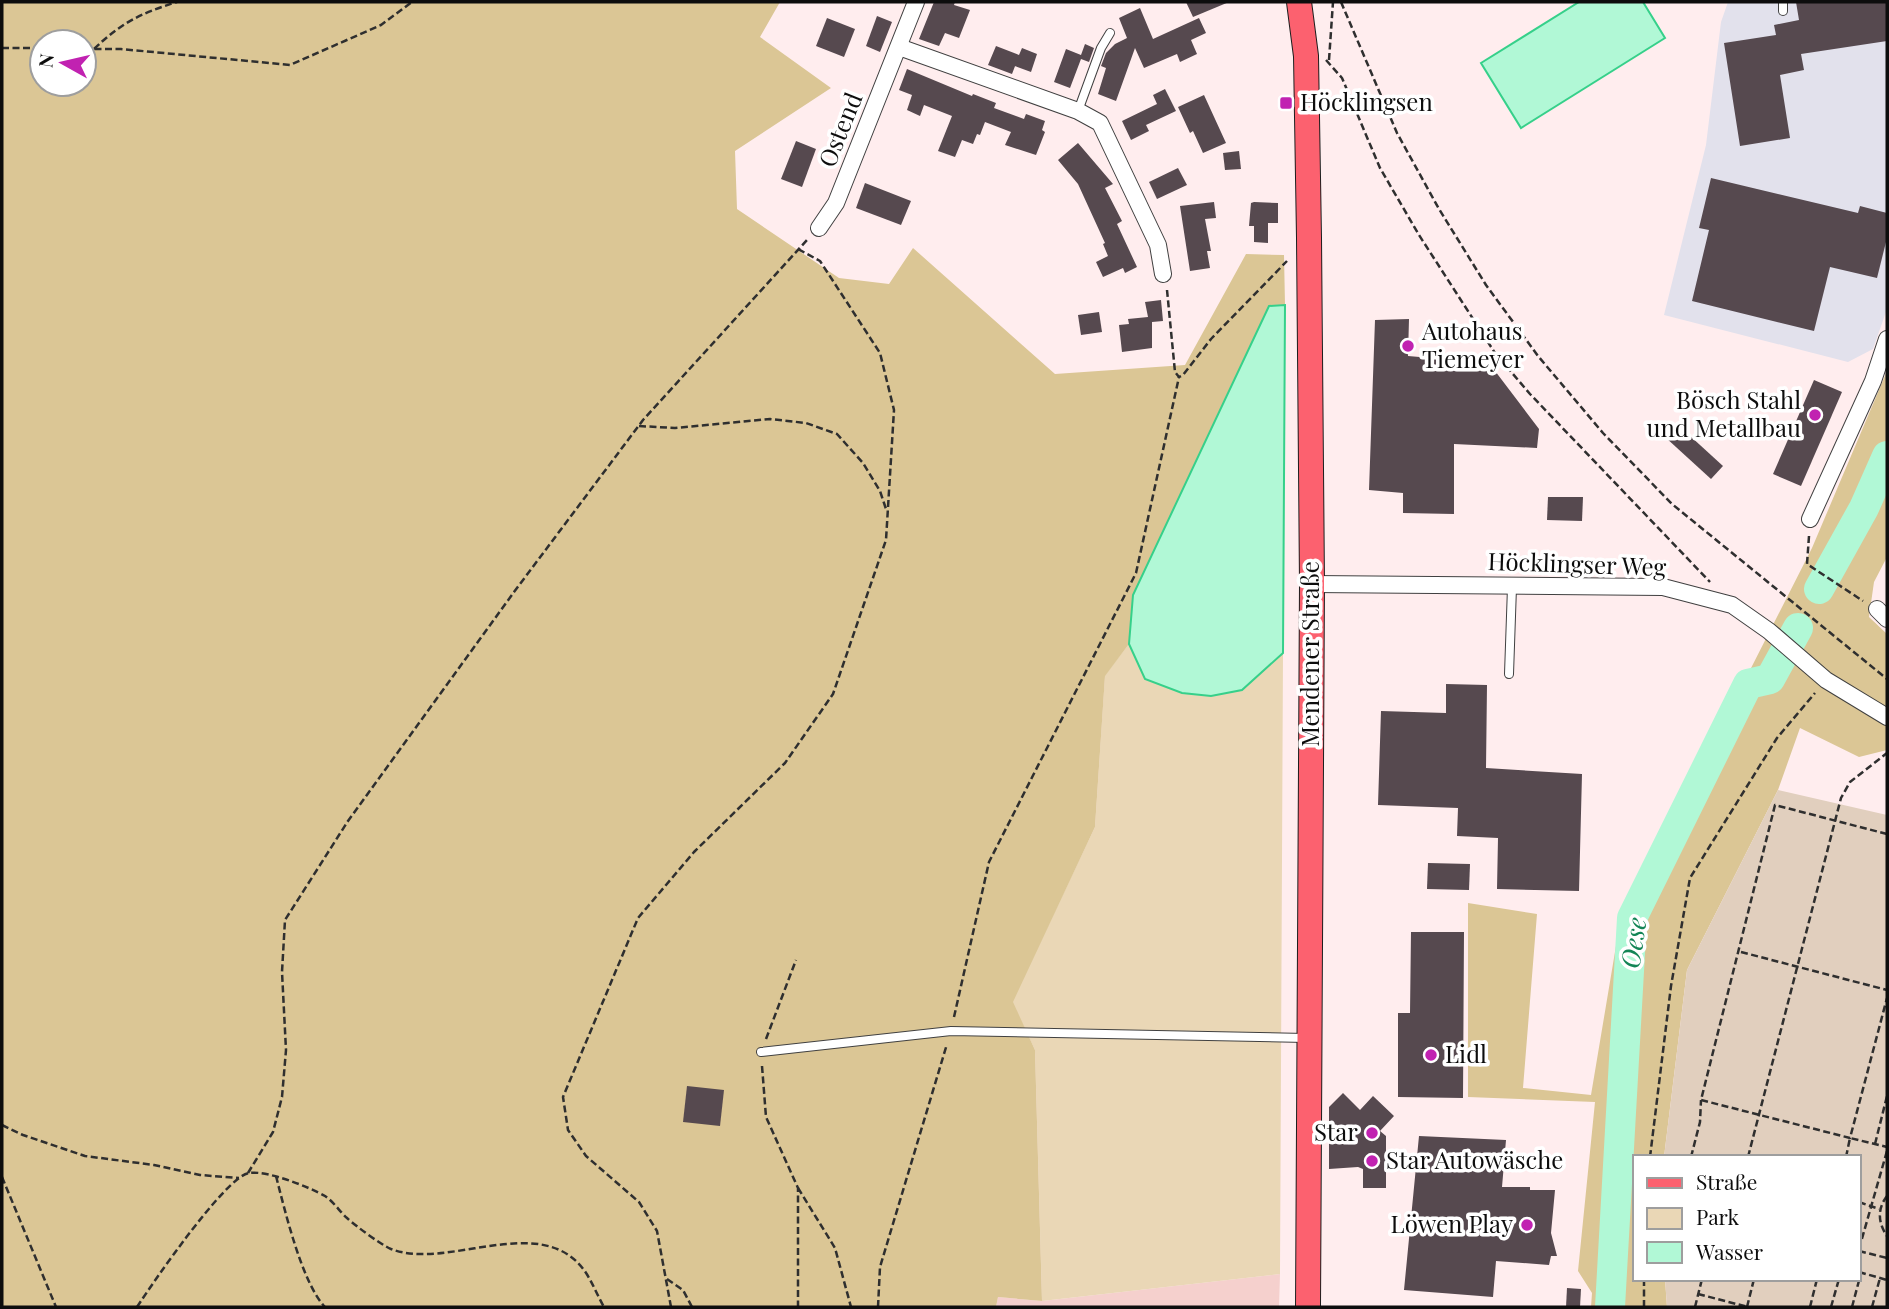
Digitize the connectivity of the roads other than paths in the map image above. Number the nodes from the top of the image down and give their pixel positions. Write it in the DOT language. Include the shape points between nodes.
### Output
graph roads {
  1 [pos="916,2"];
  2 [pos="1298,2"];
  3 [pos="1110,33"];
  4 [pos="899,47"];
  5 [pos="1078,111"];
  6 [pos="819,228"];
  7 [pos="1163,274"];
  8 [pos="1887,339"];
  9 [pos="1810,519"];
  10 [pos="1312,584"];
  11 [pos="1512,587"];
  12 [pos="1509,674"];
  13 [pos="1887,717"];
  14 [pos="1310,1039"];
  15 [pos="761,1052"];
  16 [pos="1308,1307"];
  1 -- 4 [label="street, Ostend"];
  2 -- 10 [label="main road, Mendener Straße" via="1317,58 1309,238"];
  3 -- 5 [label="lane"];
  4 -- 5 [label="street"];
  4 -- 6 [label="street, Ostend" via="836,202"];
  5 -- 7 [label="street" via="1100,123 1158,245"];
  8 -- 9 [label="street" via="1873,381"];
  10 -- 11 [label="street, Höcklingser Weg"];
  10 -- 14 [label="main road, Mendener Straße"];
  11 -- 12 [label="lane"];
  11 -- 13 [label="street, Höcklingser Weg" via="1663,587 1732,605 1826,680"];
  14 -- 15 [label="lane" via="951,1031"];
  14 -- 16 [label="main road, Mendener Straße"];
}
